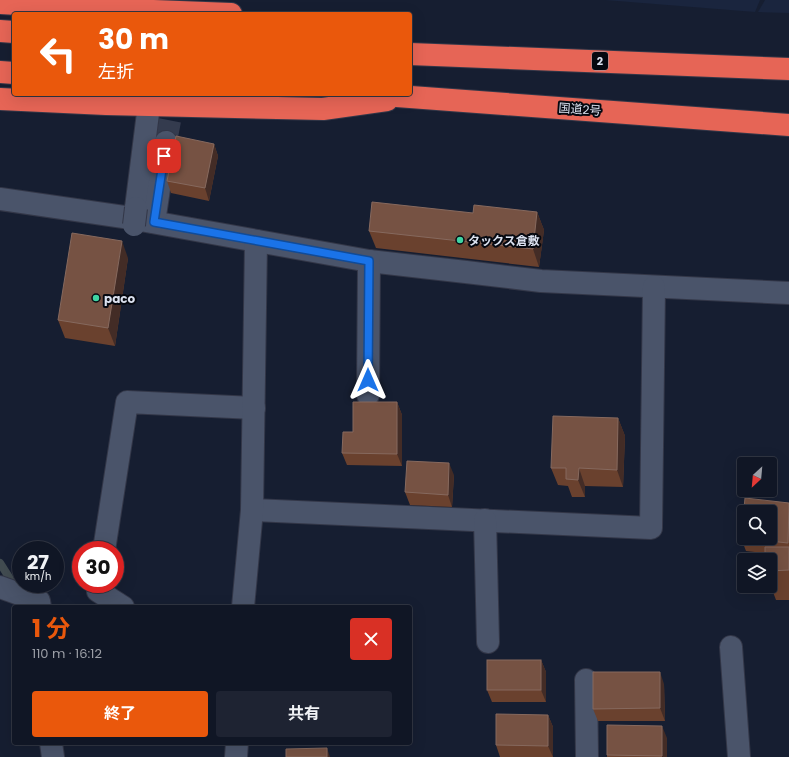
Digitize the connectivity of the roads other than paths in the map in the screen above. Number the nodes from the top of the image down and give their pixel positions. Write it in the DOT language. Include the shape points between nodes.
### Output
graph roads {
  1 [pos="0,3"];
  2 [pos="179,12"];
  3 [pos="0,31"];
  4 [pos="12,32"];
  5 [pos="412,54"];
  6 [pos="789,69"];
  7 [pos="0,72"];
  8 [pos="12,73"];
  9 [pos="399,96"];
  10 [pos="414,97"];
  11 [pos="0,99"];
  12 [pos="149,105"];
  13 [pos="789,125"];
  14 [pos="166,142"];
  15 [pos="0,199"];
  16 [pos="139,222"];
  17 [pos="256,242"];
  18 [pos="369,261"];
  19 [pos="654,287"];
  20 [pos="789,293"];
  21 [pos="368,395"];
  22 [pos="254,408"];
  23 [pos="252,510"];
  24 [pos="485,520"];
  25 [pos="105,541"];
  26 [pos="0,587"];
  27 [pos="101,593"];
  28 [pos="40,605"];
  29 [pos="120,605"];
  30 [pos="244,605"];
  31 [pos="488,642"];
  32 [pos="731,647"];
  33 [pos="586,680"];
  34 [pos="51,745"];
  35 [pos="237,745"];
  36 [pos="53,757"];
  37 [pos="236,757"];
  38 [pos="587,757"];
  39 [pos="739,757"];
  1 -- 2 [label="highway"];
  3 -- 4 [label="highway"];
  5 -- 6 [label="highway, 2"];
  7 -- 8 [label="highway"];
  9 -- 10 [label="highway, 国道2号"];
  10 -- 12 [label="highway" via="323,109"];
  10 -- 13 [label="highway, 国道2号"];
  11 -- 12 [label="highway"];
  12 -- 16 [label="street"];
  14 -- 16 [label="street"];
  15 -- 16 [label="street"];
  16 -- 17 [label="street"];
  17 -- 18 [label="street"];
  17 -- 22 [label="street"];
  18 -- 19 [label="street" via="541,281"];
  18 -- 21 [label="street"];
  19 -- 20 [label="street"];
  19 -- 24 [label="street" via="651,528"];
  22 -- 23 [label="street"];
  22 -- 25 [label="street" via="127,402"];
  23 -- 24 [label="street"];
  23 -- 30 [label="street"];
  24 -- 31 [label="street"];
  26 -- 28 [label="street" via="39,601"];
  27 -- 29 [label="street"];
  32 -- 39 [label="street"];
  33 -- 38 [label="street"];
  34 -- 36 [label="street"];
  35 -- 37 [label="street"];
}
